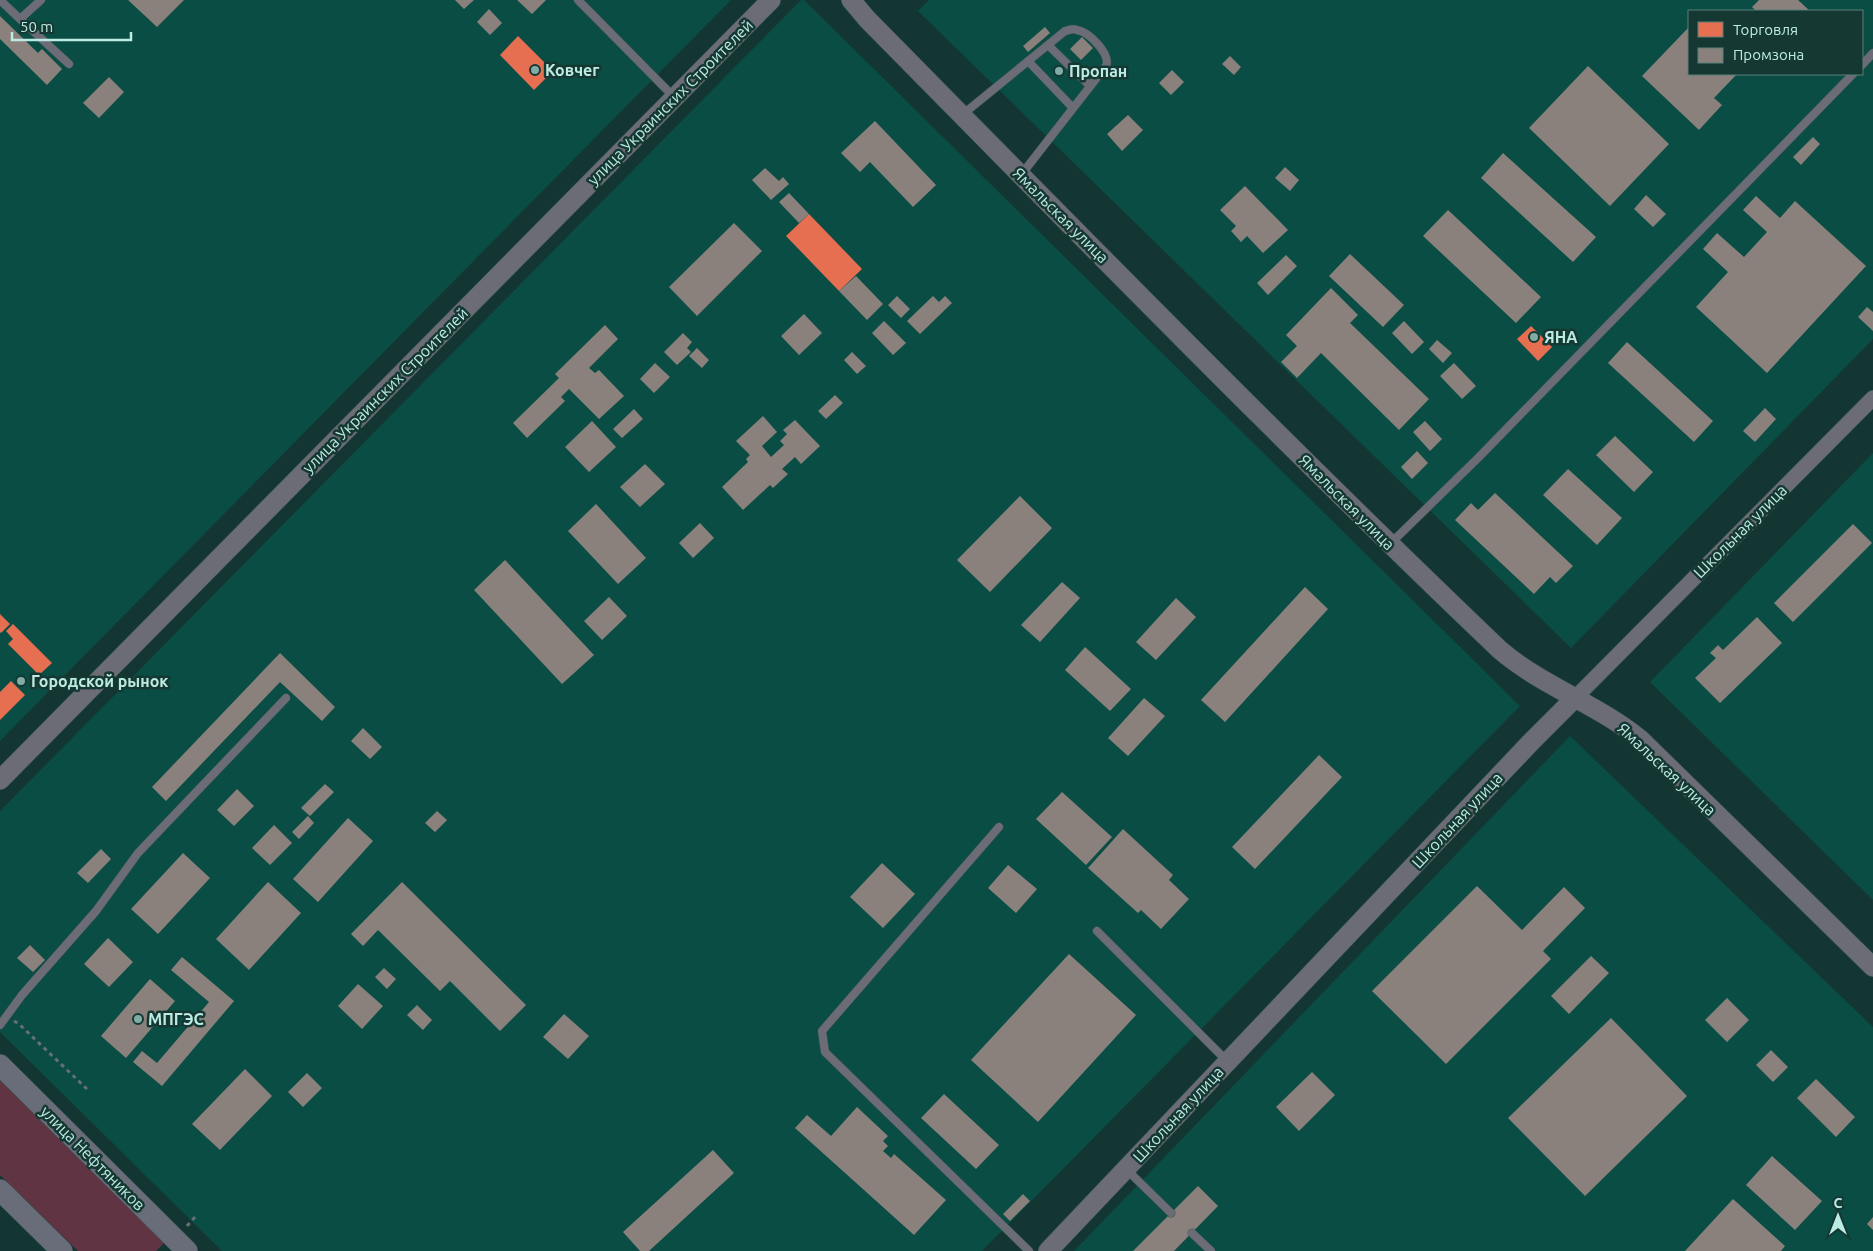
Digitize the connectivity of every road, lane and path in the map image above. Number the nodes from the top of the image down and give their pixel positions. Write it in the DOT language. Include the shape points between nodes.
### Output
graph roads {
  1 [pos="0,0"];
  2 [pos="41,0"];
  3 [pos="578,0"];
  4 [pos="771,0"];
  5 [pos="851,0"];
  6 [pos="20,19"];
  7 [pos="1048,45"];
  8 [pos="1873,53"];
  9 [pos="1028,61"];
  10 [pos="69,64"];
  11 [pos="1863,64"];
  12 [pos="1852,75"];
  13 [pos="1090,86"];
  14 [pos="671,94"];
  15 [pos="1073,108"];
  16 [pos="962,115"];
  17 [pos="1021,174"];
  18 [pos="1873,398"];
  19 [pos="1389,544"];
  20 [pos="286,698"];
  21 [pos="1574,698"];
  22 [pos="0,780"];
  23 [pos="999,827"];
  24 [pos="1097,931"];
  25 [pos="1871,961"];
  26 [pos="7,1018"];
  27 [pos="0,1025"];
  28 [pos="1228,1062"];
  29 [pos="0,1065"];
  30 [pos="87,1089"];
  31 [pos="1126,1168"];
  32 [pos="0,1190"];
  33 [pos="1171,1213"];
  34 [pos="1192,1233"];
  35 [pos="62,1251"];
  36 [pos="187,1251"];
  37 [pos="1029,1251"];
  38 [pos="1048,1251"];
  39 [pos="1211,1251"];
  1 -- 6 [label="lane"];
  2 -- 6 [label="lane"];
  3 -- 14 [label="lane"];
  4 -- 22 [label="street, улица Украинских Строителей"];
  5 -- 16 [label="street, Ямальская улица"];
  6 -- 10 [label="lane"];
  7 -- 9 [label="lane"];
  7 -- 13 [label="lane"];
  7 -- 13 [label="lane" via="1065,31 1078,30 1104,51 1107,62"];
  8 -- 11 [label="lane"];
  9 -- 15 [label="lane"];
  9 -- 16 [label="lane"];
  12 -- 19 [label="lane" via="1478,458"];
  13 -- 15 [label="lane"];
  15 -- 17 [label="lane"];
  16 -- 17 [label="street, Ямальская улица"];
  17 -- 19 [label="street, Ямальская улица"];
  18 -- 21 [label="street, Школьная улица"];
  19 -- 21 [label="street, Ямальская улица" via="1516,663"];
  20 -- 26 [label="lane" via="138,853 96,911 22,995"];
  21 -- 25 [label="street, Ямальская улица" via="1611,718 1640,740"];
  21 -- 28 [label="street, Школьная улица"];
  23 -- 37 [label="lane" via="822,1031 825,1052"];
  24 -- 28 [label="lane"];
  26 -- 27 [label="lane"];
  26 -- 30 [label="path" via="19,1024"];
  28 -- 31 [label="street, Школьная улица"];
  29 -- 36 [label="main road, улица Нефтяников"];
  31 -- 33 [label="lane"];
  31 -- 38 [label="street, Школьная улица"];
  32 -- 35 [label="main road"];
  34 -- 39 [label="lane"];
}
